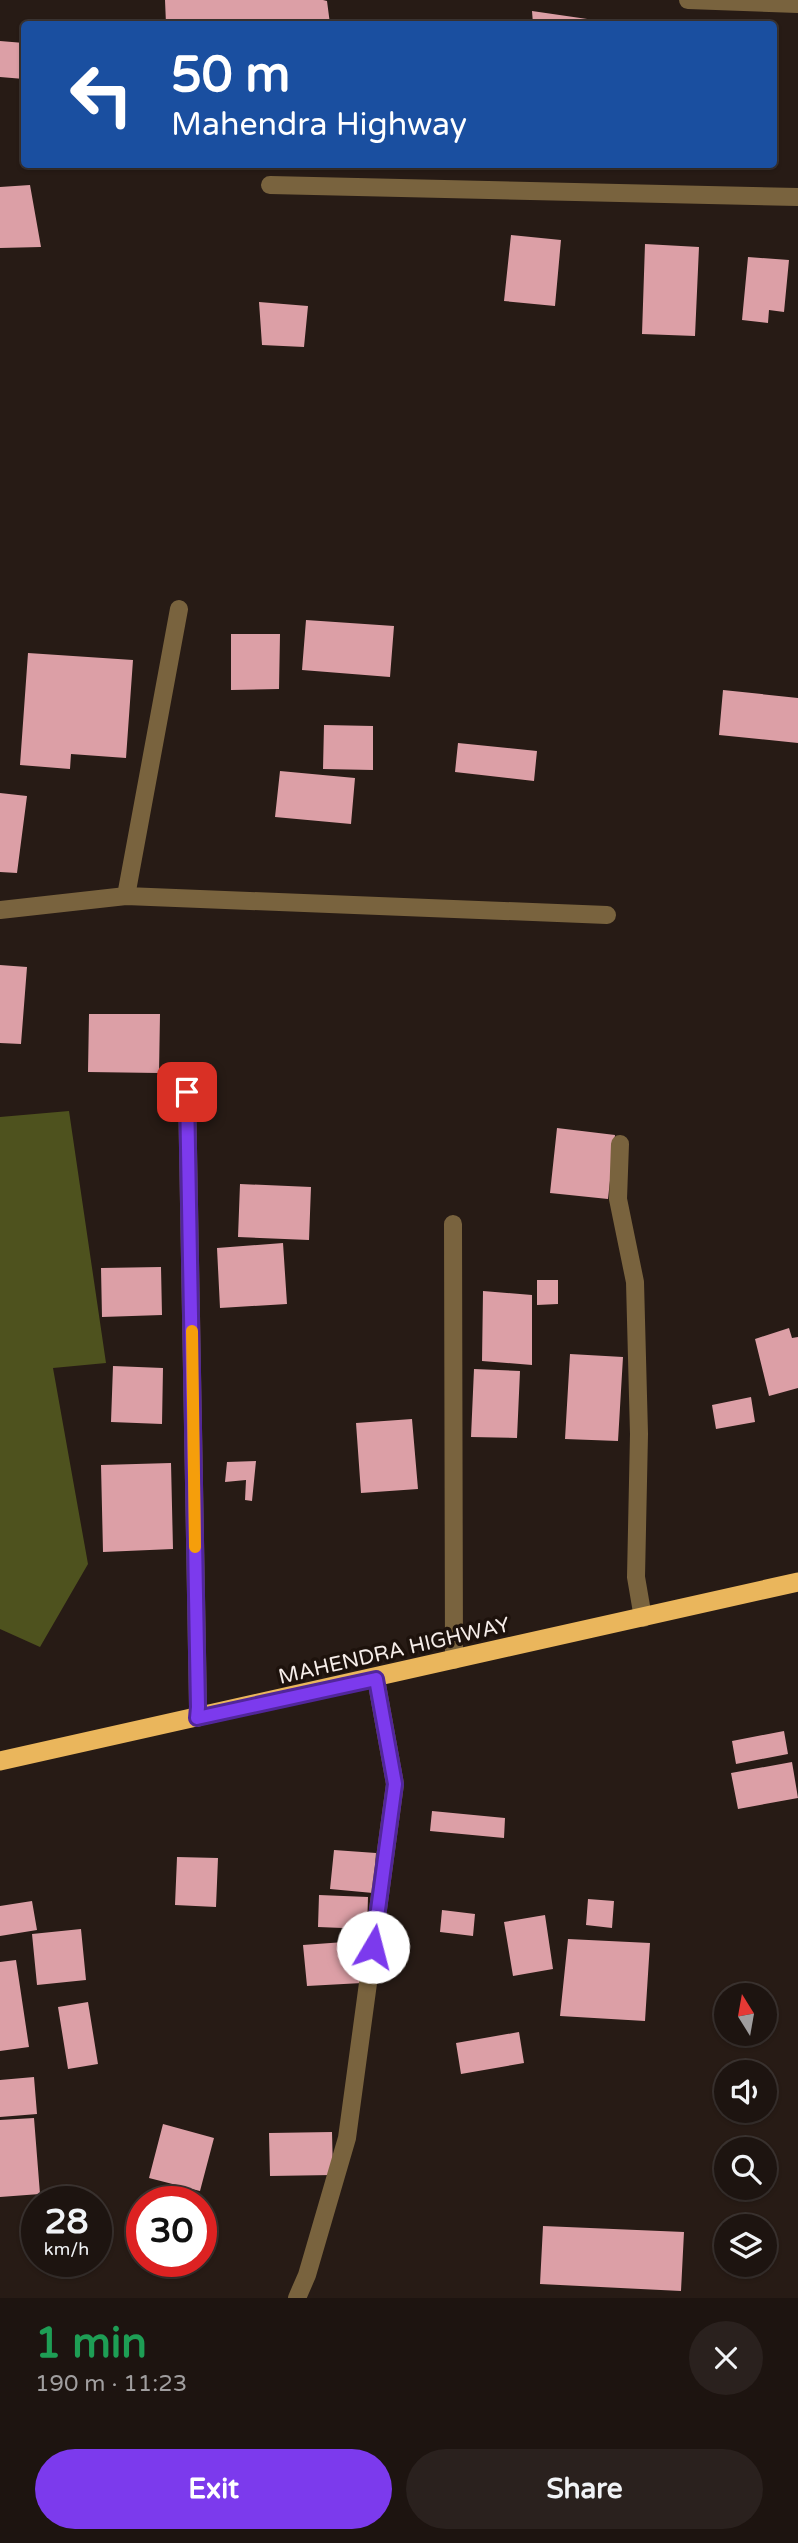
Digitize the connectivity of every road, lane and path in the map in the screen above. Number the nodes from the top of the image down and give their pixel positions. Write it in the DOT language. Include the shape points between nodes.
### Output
graph roads {
  1 [pos="688,0"];
  2 [pos="798,4"];
  3 [pos="270,185"];
  4 [pos="798,197"];
  5 [pos="178,609"];
  6 [pos="126,896"];
  7 [pos="0,910"];
  8 [pos="607,915"];
  9 [pos="187,1092"];
  10 [pos="620,1144"];
  11 [pos="453,1224"];
  12 [pos="798,1582"];
  13 [pos="643,1618"];
  14 [pos="454,1660"];
  15 [pos="376,1679"];
  16 [pos="197,1718"];
  17 [pos="0,1761"];
  18 [pos="297,2298"];
  1 -- 2 [label="street"];
  3 -- 4 [label="street"];
  5 -- 6 [label="street"];
  6 -- 7 [label="street"];
  6 -- 8 [label="street"];
  9 -- 16 [label="street"];
  10 -- 13 [label="street" via="618,1199 635,1282 636,1577"];
  11 -- 14 [label="street"];
  12 -- 13 [label="highway, MAHENDRA HIGHWAY"];
  13 -- 14 [label="highway, MAHENDRA HIGHWAY"];
  14 -- 15 [label="highway, MAHENDRA HIGHWAY"];
  15 -- 16 [label="highway, MAHENDRA HIGHWAY"];
  15 -- 18 [label="street" via="395,1784 347,2138"];
  16 -- 17 [label="highway, MAHENDRA HIGHWAY"];
}
